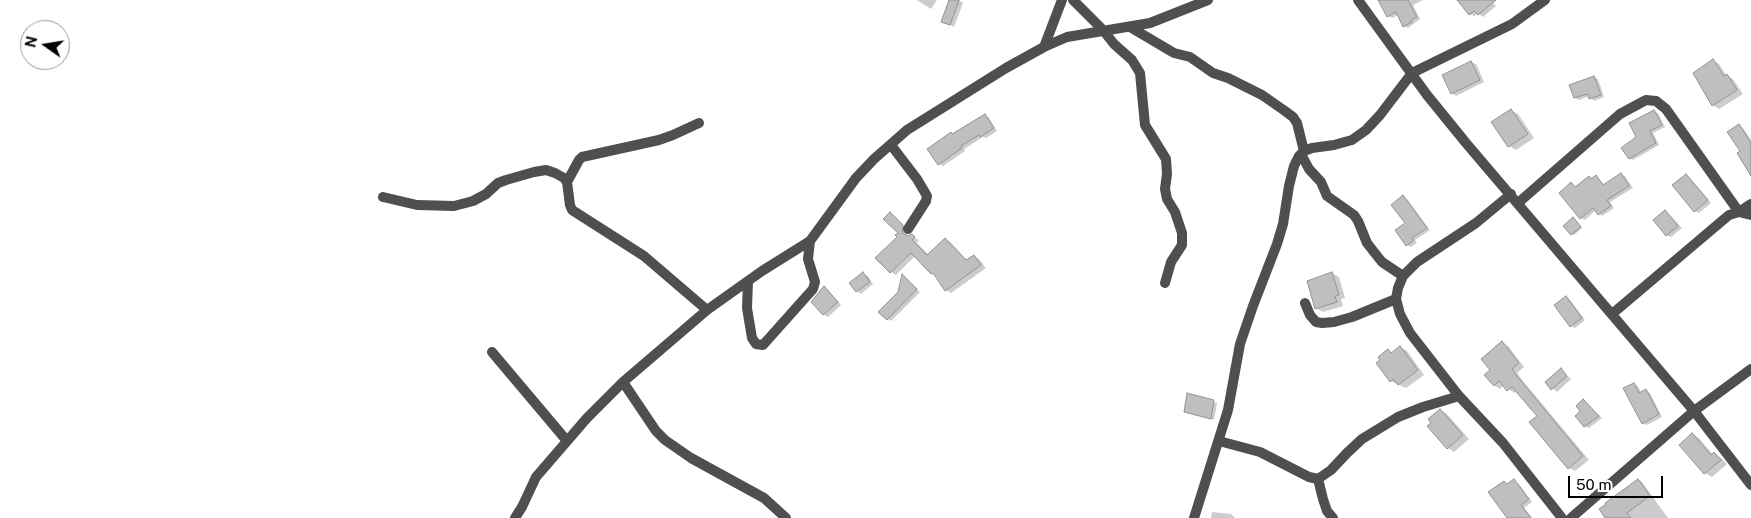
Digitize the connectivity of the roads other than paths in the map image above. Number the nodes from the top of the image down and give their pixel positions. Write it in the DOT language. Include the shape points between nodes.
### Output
graph roads {
  1 [pos="1062,0"];
  2 [pos="1074,0"];
  3 [pos="1208,0"];
  4 [pos="1358,0"];
  5 [pos="1545,0"];
  6 [pos="1130,27"];
  7 [pos="1103,30"];
  8 [pos="1044,47"];
  9 [pos="1412,74"];
  10 [pos="698,123"];
  11 [pos="891,145"];
  12 [pos="1302,152"];
  13 [pos="567,182"];
  14 [pos="1511,194"];
  15 [pos="383,197"];
  16 [pos="1518,203"];
  17 [pos="1751,204"];
  18 [pos="1740,212"];
  19 [pos="1751,215"];
  20 [pos="908,229"];
  21 [pos="810,242"];
  22 [pos="1403,276"];
  23 [pos="748,281"];
  24 [pos="1165,283"];
  25 [pos="1396,299"];
  26 [pos="1305,303"];
  27 [pos="707,310"];
  28 [pos="1612,314"];
  29 [pos="492,352"];
  30 [pos="1751,369"];
  31 [pos="624,382"];
  32 [pos="1459,396"];
  33 [pos="1694,411"];
  34 [pos="567,440"];
  35 [pos="1219,441"];
  36 [pos="1318,479"];
  37 [pos="1751,485"];
  38 [pos="515,518"];
  39 [pos="786,518"];
  40 [pos="1194,518"];
  41 [pos="1333,518"];
  42 [pos="1562,518"];
  43 [pos="1572,518"];
  1 -- 8 [label="street"];
  2 -- 7 [label="street"];
  3 -- 6 [label="street"];
  4 -- 9 [label="street"];
  5 -- 9 [label="street" via="1512,24"];
  6 -- 7 [label="street"];
  6 -- 12 [label="street" via="1174,53 1190,56 1214,73 1262,95 1293,117"];
  7 -- 8 [label="street" via="1067,37"];
  7 -- 24 [label="street" via="1140,73 1145,125 1166,159 1165,190 1182,233 1182,245 1171,262"];
  8 -- 11 [label="street" via="928,116"];
  9 -- 12 [label="street" via="1380,115 1352,140"];
  9 -- 14 [label="street"];
  10 -- 13 [label="street" via="659,140 582,157"];
  11 -- 20 [label="street" via="926,196"];
  11 -- 21 [label="street" via="856,178"];
  12 -- 22 [label="street" via="1327,196 1354,215 1367,243 1382,262"];
  12 -- 35 [label="street" via="1294,166 1277,244 1240,344"];
  13 -- 15 [label="street" via="546,170 534,172 498,183 473,201 454,206 417,205"];
  13 -- 27 [label="street" via="572,210 644,256"];
  14 -- 16 [label="street"];
  14 -- 22 [label="street" via="1476,223 1417,262"];
  16 -- 18 [label="street" via="1620,114 1646,100 1656,101 1666,109"];
  16 -- 28 [label="street"];
  17 -- 18 [label="street"];
  18 -- 19 [label="street"];
  18 -- 28 [label="street" via="1729,215"];
  21 -- 23 [label="street"];
  21 -- 23 [label="street" via="808,259 815,282 813,290 763,345 756,344 752,338 747,308"];
  22 -- 25 [label="street"];
  23 -- 27 [label="street"];
  25 -- 26 [label="street" via="1352,317 1322,323 1310,315"];
  25 -- 32 [label="street" via="1410,333"];
  27 -- 31 [label="street"];
  28 -- 33 [label="street"];
  29 -- 34 [label="street"];
  30 -- 33 [label="street"];
  31 -- 34 [label="street"];
  31 -- 39 [label="street" via="665,440 764,498"];
  32 -- 36 [label="street" via="1398,417 1362,440"];
  32 -- 42 [label="street" via="1503,443"];
  33 -- 37 [label="street"];
  33 -- 43 [label="street"];
  34 -- 38 [label="street" via="536,477"];
  35 -- 36 [label="street" via="1260,452"];
  35 -- 40 [label="street"];
  36 -- 41 [label="street" via="1327,510"];
}
